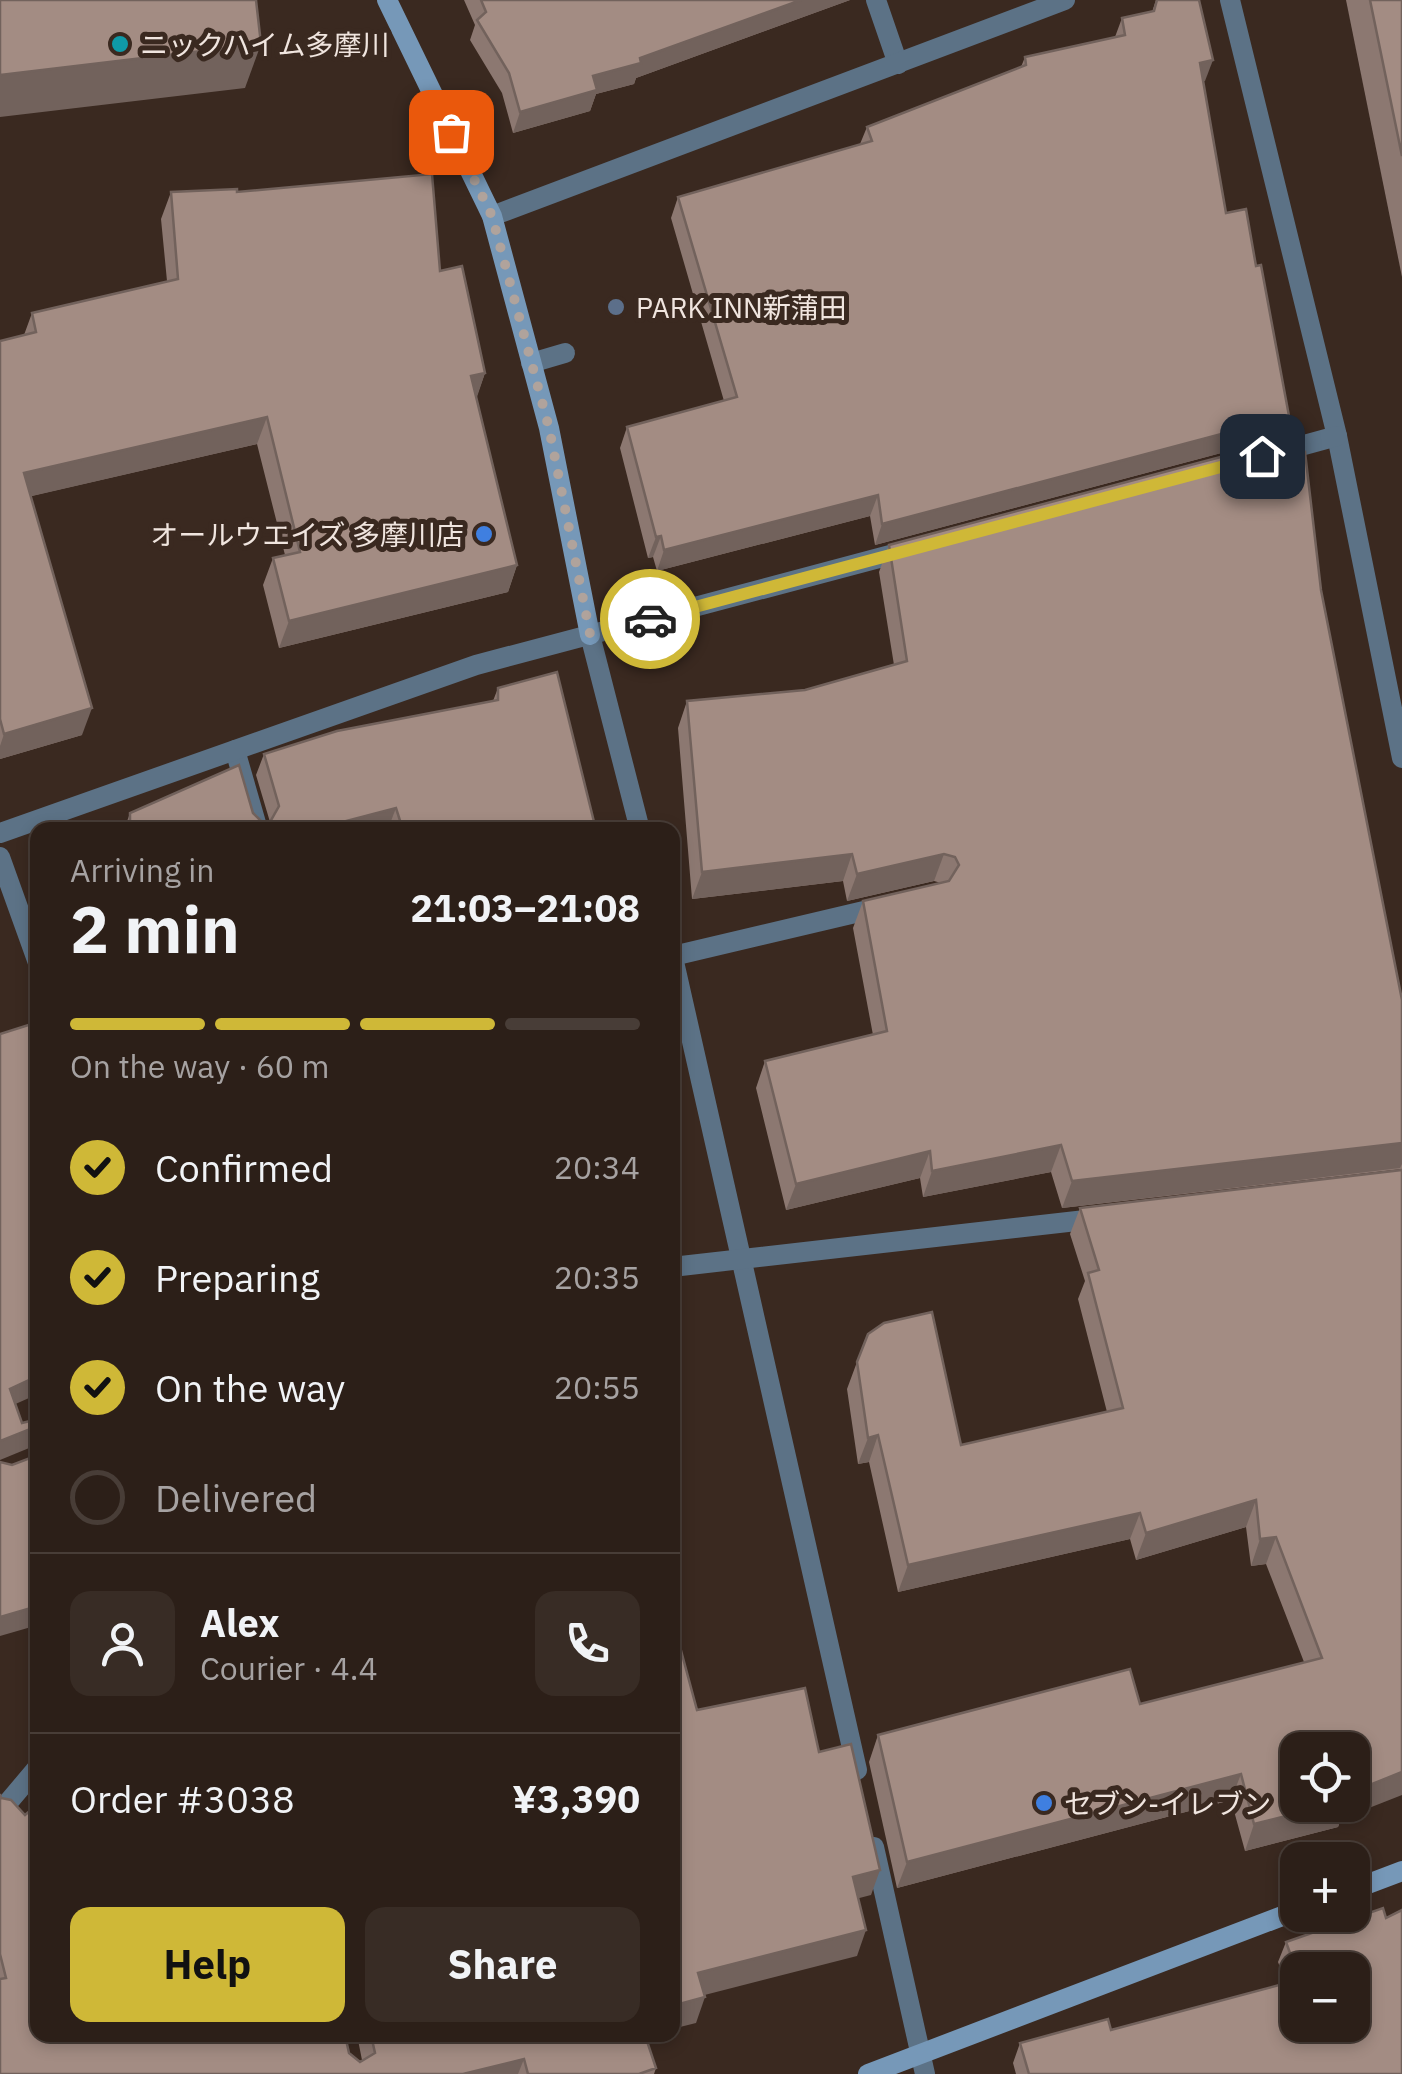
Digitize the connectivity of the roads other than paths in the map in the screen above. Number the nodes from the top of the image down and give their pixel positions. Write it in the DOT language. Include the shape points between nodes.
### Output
graph roads {
  1 [pos="388,0"];
  2 [pos="876,0"];
  3 [pos="1065,0"];
  4 [pos="1230,0"];
  5 [pos="898,64"];
  6 [pos="492,216"];
  7 [pos="565,353"];
  8 [pos="531,363"];
  9 [pos="1337,436"];
  10 [pos="1242,462"];
  11 [pos="935,543"];
  12 [pos="590,634"];
  13 [pos="235,750"];
  14 [pos="1402,758"];
  15 [pos="256,822"];
  16 [pos="638,822"];
  17 [pos="0,832"];
  18 [pos="0,857"];
  19 [pos="898,903"];
  20 [pos="30,941"];
  21 [pos="680,953"];
  22 [pos="680,985"];
  23 [pos="1128,1215"];
  24 [pos="744,1261"];
  25 [pos="680,1265"];
  26 [pos="30,1777"];
  27 [pos="860,1787"];
  28 [pos="0,1812"];
  29 [pos="869,1826"];
  30 [pos="1402,1871"];
  31 [pos="1370,1883"];
  32 [pos="1280,1917"];
  33 [pos="920,2052"];
  34 [pos="868,2074"];
  35 [pos="925,2074"];
  1 -- 6 [label="street"];
  2 -- 5 [label="street"];
  3 -- 5 [label="street"];
  4 -- 9 [label="street"];
  5 -- 6 [label="street"];
  6 -- 8 [label="street"];
  7 -- 8 [label="street"];
  8 -- 12 [label="street"];
  9 -- 10 [label="street"];
  9 -- 14 [label="street"];
  11 -- 12 [label="street"];
  12 -- 13 [label="street" via="476,665"];
  12 -- 16 [label="street"];
  13 -- 15 [label="street"];
  13 -- 17 [label="street"];
  18 -- 20 [label="street"];
  19 -- 21 [label="street"];
  22 -- 24 [label="street"];
  23 -- 24 [label="street"];
  24 -- 25 [label="street"];
  24 -- 27 [label="street"];
  26 -- 28 [label="street"];
  29 -- 33 [label="street"];
  30 -- 31 [label="street"];
  32 -- 33 [label="street"];
  33 -- 34 [label="street"];
  33 -- 35 [label="street"];
}
